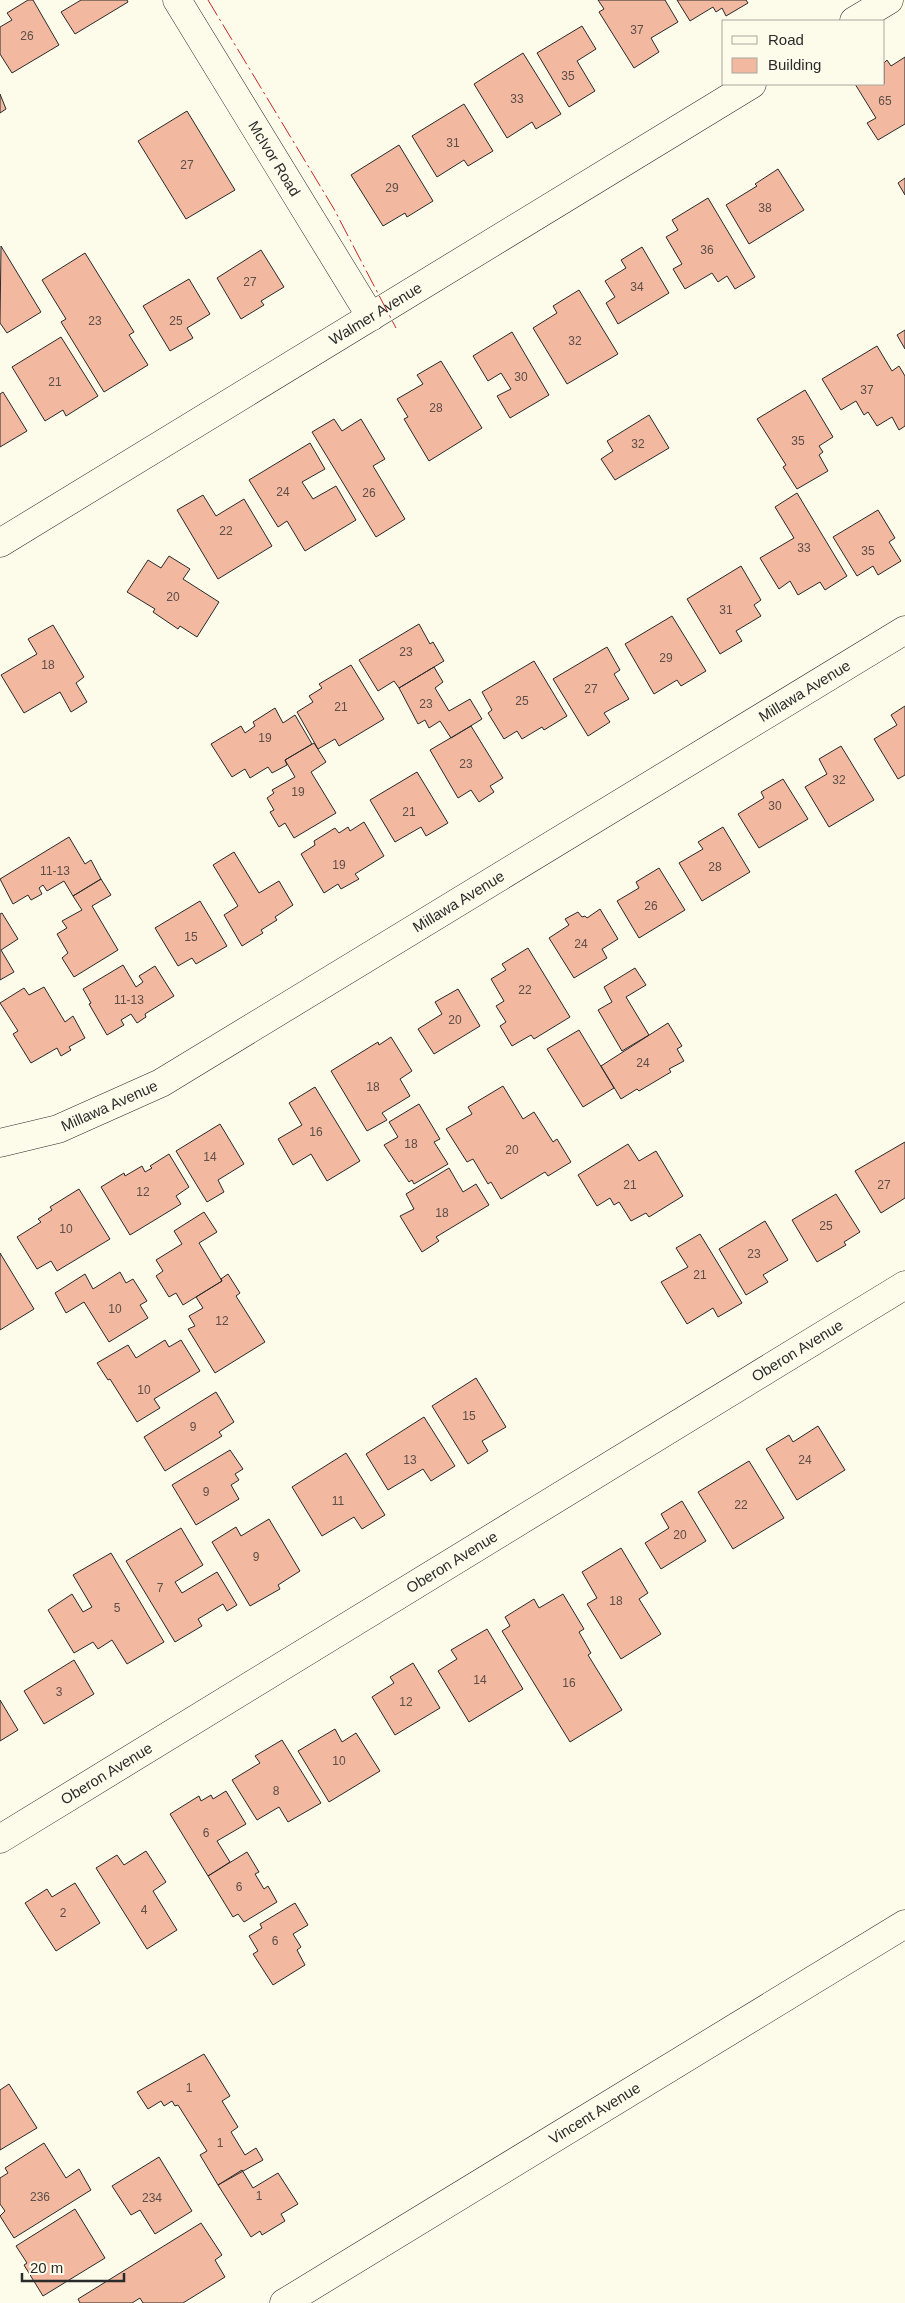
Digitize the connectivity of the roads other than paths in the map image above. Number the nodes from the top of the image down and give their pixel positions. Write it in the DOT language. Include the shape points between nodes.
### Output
graph roads {
  1 [pos="178,0"];
  2 [pos="889,0"];
  3 [pos="856,20"];
  4 [pos="750,85"];
  5 [pos="370,316"];
  6 [pos="0,543"];
  7 [pos="905,630"];
  8 [pos="0,1143"];
  9 [pos="905,1285"];
  10 [pos="0,1839"];
  11 [pos="905,1924"];
  12 [pos="284,2303"];
  1 -- 5 [label="street, McIvor Road"];
  2 -- 3 [label="street"];
  4 -- 5 [label="street, Walmer Avenue"];
  5 -- 6 [label="street, Walmer Avenue"];
  7 -- 8 [label="street, Millawa Avenue" via="161,1083 58,1129"];
  9 -- 10 [label="street, Oberon Avenue"];
  11 -- 12 [label="street, Vincent Avenue"];
}
